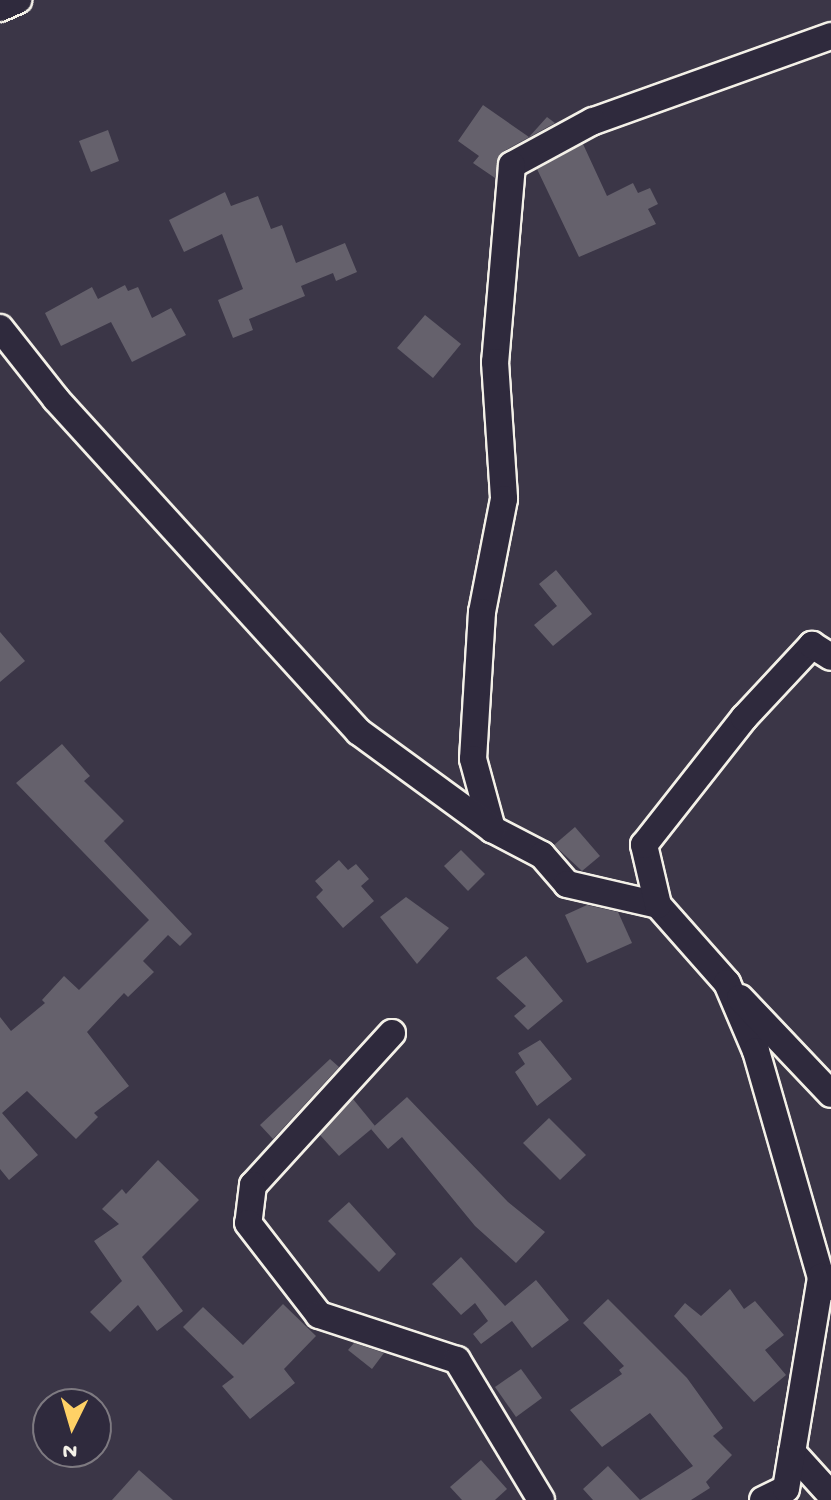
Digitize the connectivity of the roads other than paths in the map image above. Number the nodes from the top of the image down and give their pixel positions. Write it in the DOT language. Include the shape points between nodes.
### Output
graph roads {
  1 [pos="18,0"];
  2 [pos="0,8"];
  3 [pos="831,36"];
  4 [pos="0,328"];
  5 [pos="831,657"];
  6 [pos="492,829"];
  7 [pos="658,905"];
  8 [pos="727,983"];
  9 [pos="392,1033"];
  10 [pos="831,1094"];
  11 [pos="826,1282"];
  12 [pos="792,1452"];
  13 [pos="831,1495"];
  14 [pos="541,1500"];
  15 [pos="763,1500"];
  1 -- 2 [label="street"];
  3 -- 6 [label="street" via="593,121 512,165 495,362 504,499 482,612 473,759"];
  4 -- 6 [label="street" via="56,399 359,732"];
  5 -- 7 [label="street" via="812,645 744,718 644,845"];
  6 -- 7 [label="street" via="542,855 567,884"];
  7 -- 8 [label="street"];
  8 -- 10 [label="street"];
  8 -- 11 [label="street" via="756,1051"];
  9 -- 14 [label="street" via="253,1185 248,1223 319,1315 457,1360"];
  11 -- 12 [label="street"];
  12 -- 13 [label="street"];
  12 -- 15 [label="street" via="786,1489"];
}
